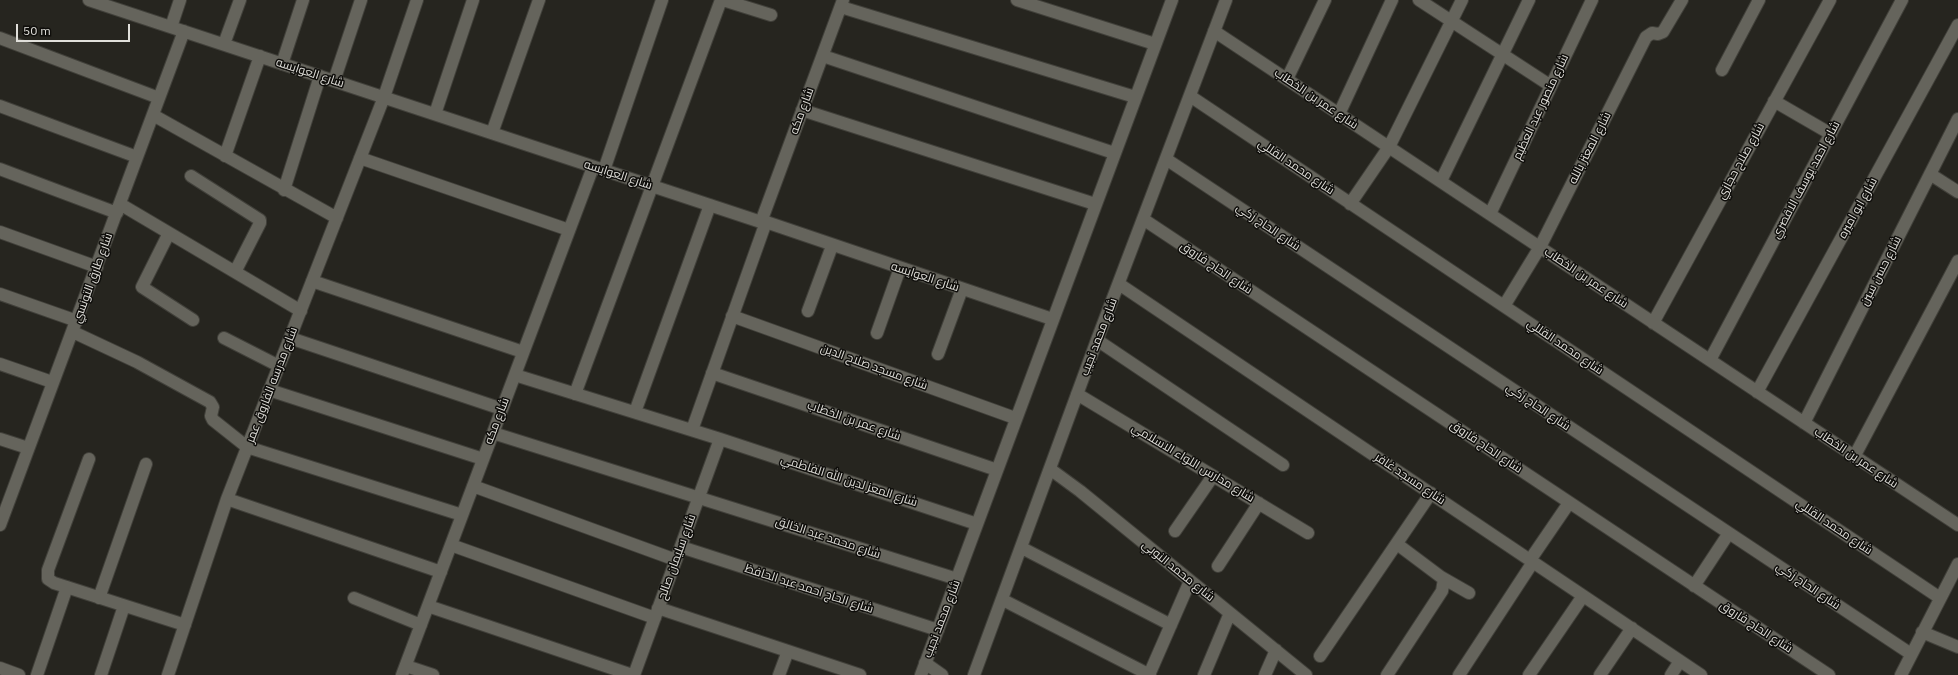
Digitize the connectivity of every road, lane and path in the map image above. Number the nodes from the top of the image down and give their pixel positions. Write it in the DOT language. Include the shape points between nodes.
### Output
graph roads {
  1 [pos="89,0"];
  2 [pos="180,0"];
  3 [pos="240,0"];
  4 [pos="303,0"];
  5 [pos="361,0"];
  6 [pos="417,0"];
  7 [pos="473,0"];
  8 [pos="539,0"];
  9 [pos="662,0"];
  10 [pos="722,0"];
  11 [pos="1017,0"];
  12 [pos="1172,0"];
  13 [pos="1226,0"];
  14 [pos="1325,0"];
  15 [pos="1392,0"];
  16 [pos="1419,0"];
  17 [pos="1462,0"];
  18 [pos="1529,0"];
  19 [pos="1592,0"];
  20 [pos="1682,0"];
  21 [pos="1759,0"];
  22 [pos="1830,0"];
  23 [pos="1902,0"];
  24 [pos="109,3"];
  25 [pos="842,4"];
  26 [pos="770,15"];
  27 [pos="1451,21"];
  28 [pos="1958,25"];
  29 [pos="171,27"];
  30 [pos="184,31"];
  31 [pos="1214,31"];
  32 [pos="0,38"];
  33 [pos="224,44"];
  34 [pos="1155,44"];
  35 [pos="1503,55"];
  36 [pos="260,56"];
  37 [pos="822,56"];
  38 [pos="282,64"];
  39 [pos="1722,70"];
  40 [pos="320,76"];
  41 [pos="1287,79"];
  42 [pos="334,81"];
  43 [pos="1551,86"];
  44 [pos="1190,96"];
  45 [pos="384,97"];
  46 [pos="1135,97"];
  47 [pos="159,98"];
  48 [pos="1774,101"];
  49 [pos="0,106"];
  50 [pos="802,110"];
  51 [pos="435,114"];
  52 [pos="1339,114"];
  53 [pos="153,115"];
  54 [pos="1958,119"];
  55 [pos="492,133"];
  56 [pos="1831,134"];
  57 [pos="1389,147"];
  58 [pos="1114,153"];
  59 [pos="225,156"];
  60 [pos="137,157"];
  61 [pos="360,158"];
  62 [pos="1166,159"];
  63 [pos="592,167"];
  64 [pos="0,169"];
  65 [pos="604,170"];
  66 [pos="1930,174"];
  67 [pos="191,176"];
  68 [pos="1441,181"];
  69 [pos="653,186"];
  70 [pos="284,190"];
  71 [pos="1958,192"];
  72 [pos="1095,204"];
  73 [pos="1350,204"];
  74 [pos="710,205"];
  75 [pos="118,209"];
  76 [pos="1490,214"];
  77 [pos="337,218"];
  78 [pos="1143,219"];
  79 [pos="763,222"];
  80 [pos="569,230"];
  81 [pos="0,232"];
  82 [pos="169,233"];
  83 [pos="832,246"];
  84 [pos="1540,247"];
  85 [pos="1958,260"];
  86 [pos="97,267"];
  87 [pos="900,268"];
  88 [pos="235,272"];
  89 [pos="312,281"];
  90 [pos="1119,284"];
  91 [pos="962,289"];
  92 [pos="0,294"];
  93 [pos="1504,306"];
  94 [pos="301,311"];
  95 [pos="808,311"];
  96 [pos="732,316"];
  97 [pos="1052,319"];
  98 [pos="77,320"];
  99 [pos="193,320"];
  100 [pos="1653,323"];
  101 [pos="73,332"];
  102 [pos="877,332"];
  103 [pos="224,338"];
  104 [pos="290,338"];
  105 [pos="1097,340"];
  106 [pos="523,352"];
  107 [pos="938,354"];
  108 [pos="1710,360"];
  109 [pos="0,364"];
  110 [pos="279,366"];
  111 [pos="712,373"];
  112 [pos="514,375"];
  113 [pos="52,382"];
  114 [pos="269,390"];
  115 [pos="1757,392"];
  116 [pos="575,394"];
  117 [pos="1077,394"];
  118 [pos="502,409"];
  119 [pos="635,412"];
  120 [pos="1015,418"];
  121 [pos="1804,423"];
  122 [pos="692,430"];
  123 [pos="493,433"];
  124 [pos="0,439"];
  125 [pos="720,439"];
  126 [pos="247,447"];
  127 [pos="28,448"];
  128 [pos="1854,457"];
  129 [pos="89,459"];
  130 [pos="483,459"];
  131 [pos="146,464"];
  132 [pos="1283,465"];
  133 [pos="1050,469"];
  134 [pos="997,470"];
  135 [pos="1213,476"];
  136 [pos="473,486"];
  137 [pos="1431,493"];
  138 [pos="699,496"];
  139 [pos="227,499"];
  140 [pos="1259,503"];
  141 [pos="1569,503"];
  142 [pos="462,515"];
  143 [pos="1,520"];
  144 [pos="977,524"];
  145 [pos="1958,525"];
  146 [pos="1175,531"];
  147 [pos="1308,533"];
  148 [pos="1729,533"];
  149 [pos="1397,544"];
  150 [pos="451,545"];
  151 [pos="681,547"];
  152 [pos="1022,548"];
  153 [pos="676,560"];
  154 [pos="1531,561"];
  155 [pos="1958,564"];
  156 [pos="1218,566"];
  157 [pos="441,572"];
  158 [pos="958,579"];
  159 [pos="1444,579"];
  160 [pos="1190,581"];
  161 [pos="1694,586"];
  162 [pos="67,587"];
  163 [pos="1469,593"];
  164 [pos="1583,596"];
  165 [pos="99,598"];
  166 [pos="354,598"];
  167 [pos="1940,598"];
  168 [pos="1003,600"];
  169 [pos="124,606"];
  170 [pos="428,606"];
  171 [pos="656,613"];
  172 [pos="1230,613"];
  173 [pos="185,625"];
  174 [pos="421,625"];
  175 [pos="1171,625"];
  176 [pos="1632,628"];
  177 [pos="938,630"];
  178 [pos="1922,632"];
  179 [pos="1958,647"];
  180 [pos="1276,650"];
  181 [pos="788,651"];
  182 [pos="1911,654"];
  183 [pos="1320,656"];
  184 [pos="1680,661"];
  185 [pos="0,668"];
  186 [pos="923,669"];
  187 [pos="404,670"];
  188 [pos="19,675"];
  189 [pos="38,675"];
  190 [pos="101,675"];
  191 [pos="168,675"];
  192 [pos="433,675"];
  193 [pos="633,675"];
  194 [pos="779,675"];
  195 [pos="860,675"];
  196 [pos="942,675"];
  197 [pos="974,675"];
  198 [pos="1150,675"];
  199 [pos="1204,675"];
  200 [pos="1264,675"];
  201 [pos="1306,675"];
  202 [pos="1387,675"];
  203 [pos="1459,675"];
  204 [pos="1529,675"];
  205 [pos="1600,675"];
  206 [pos="1671,675"];
  207 [pos="1702,675"];
  208 [pos="1829,675"];
  209 [pos="1901,675"];
  1 -- 24 [label="street, شارع العوايسه"];
  2 -- 29 [label="street"];
  3 -- 33 [label="street"];
  4 -- 38 [label="street"];
  5 -- 42 [label="street"];
  6 -- 45 [label="street, شارع مدرسه الفاروق عمر"];
  7 -- 51 [label="street"];
  8 -- 55 [label="street"];
  9 -- 65 [label="street"];
  10 -- 26 [label="street"];
  10 -- 69 [label="street"];
  11 -- 34 [label="street"];
  12 -- 34 [label="street, شارع محمد نجيب"];
  13 -- 31 [label="street, شارع محمد نجيب"];
  14 -- 41 [label="street"];
  15 -- 52 [label="street"];
  16 -- 27 [label="street"];
  17 -- 27 [label="street"];
  18 -- 35 [label="street"];
  19 -- 43 [label="street, شارع منصور عبد العظيم"];
  20 -- 84 [label="street, شارع المعتز بالله" via="1663,32 1652,33 1646,37"];
  21 -- 39 [label="street"];
  22 -- 48 [label="street, شارع صلاح حجازي"];
  23 -- 56 [label="street, شارع احمد يوسف الاقصري"];
  24 -- 29 [label="street, شارع العوايسه"];
  25 -- 37 [label="street, شارع مكه"];
  25 -- 46 [label="street"];
  27 -- 35 [label="street"];
  27 -- 57 [label="street"];
  28 -- 115 [label="street, شارع ابو اميره"];
  29 -- 30 [label="street, شارع العوايسه"];
  30 -- 33 [label="street, شارع العوايسه"];
  30 -- 47 [label="street, شارع طارق التونسي"];
  31 -- 41 [label="street, شارع عمر بن الخطاب"];
  31 -- 44 [label="street, شارع محمد نجيب"];
  32 -- 47 [label="street"];
  33 -- 36 [label="street, شارع العوايسه"];
  34 -- 46 [label="street, شارع محمد نجيب"];
  35 -- 43 [label="street"];
  35 -- 68 [label="street"];
  36 -- 38 [label="street, شارع العوايسه"];
  36 -- 59 [label="street"];
  37 -- 50 [label="street, شارع مكه"];
  37 -- 58 [label="street"];
  38 -- 40 [label="street, شارع العوايسه"];
  40 -- 42 [label="street, شارع العوايسه"];
  40 -- 70 [label="street"];
  41 -- 52 [label="street, شارع عمر بن الخطاب"];
  42 -- 45 [label="street, شارع العوايسه"];
  43 -- 76 [label="street, شارع منصور عبد العظيم"];
  44 -- 62 [label="street, شارع محمد نجيب"];
  44 -- 73 [label="street, شارع محمد القللي"];
  45 -- 51 [label="street, شارع العوايسه"];
  45 -- 61 [label="street, شارع مدرسه الفاروق عمر"];
  46 -- 58 [label="street, شارع محمد نجيب"];
  47 -- 53 [label="street, شارع طارق التونسي"];
  48 -- 56 [label="street"];
  48 -- 100 [label="street, شارع صلاح حجازي"];
  49 -- 60 [label="street"];
  50 -- 72 [label="street"];
  50 -- 79 [label="street, شارع مكه"];
  51 -- 55 [label="street, شارع العوايسه"];
  52 -- 57 [label="street, شارع عمر بن الخطاب"];
  53 -- 59 [label="street"];
  53 -- 60 [label="street, شارع طارق التونسي"];
  54 -- 66 [label="street, شارع حسن سين"];
  55 -- 63 [label="street, شارع العوايسه"];
  56 -- 108 [label="street, شارع احمد يوسف الاقصري"];
  57 -- 68 [label="street, شارع عمر بن الخطاب"];
  57 -- 73 [label="street"];
  58 -- 72 [label="street, شارع محمد نجيب"];
  59 -- 70 [label="street"];
  60 -- 75 [label="street, شارع طارق التونسي"];
  61 -- 77 [label="street, شارع مدرسه الفاروق عمر"];
  61 -- 80 [label="street"];
  62 -- 78 [label="street, شارع محمد نجيب"];
  62 -- 148 [label="street, شارع الحاج زكي"];
  63 -- 65 [label="street, شارع العوايسه"];
  63 -- 80 [label="street, شارع مكه"];
  64 -- 75 [label="street"];
  65 -- 69 [label="street, شارع العوايسه"];
  66 -- 71 [label="street"];
  66 -- 121 [label="street, شارع حسن سين"];
  67 -- 88 [label="street" via="260,220"];
  68 -- 76 [label="street, شارع عمر بن الخطاب"];
  69 -- 74 [label="street, شارع العوايسه"];
  69 -- 116 [label="street"];
  70 -- 77 [label="street"];
  72 -- 97 [label="street, شارع محمد نجيب"];
  73 -- 93 [label="street, شارع محمد القللي"];
  74 -- 79 [label="street, شارع العوايسه"];
  74 -- 119 [label="street"];
  75 -- 82 [label="street"];
  75 -- 86 [label="street, شارع طارق التونسي"];
  76 -- 84 [label="street, شارع عمر بن الخطاب"];
  77 -- 89 [label="street, شارع مدرسه الفاروق عمر"];
  78 -- 90 [label="street, شارع محمد نجيب"];
  78 -- 141 [label="street, شارع الحاج فاروق"];
  79 -- 83 [label="street, شارع العوايسه"];
  79 -- 96 [label="street, شارع مكه"];
  80 -- 106 [label="street, شارع مكه"];
  81 -- 86 [label="street"];
  82 -- 88 [label="street"];
  82 -- 99 [label="street" via="142,287"];
  83 -- 87 [label="street, شارع العوايسه"];
  83 -- 95 [label="street"];
  84 -- 93 [label="street, شارع المعتز بالله"];
  84 -- 100 [label="street, شارع عمر بن الخطاب"];
  85 -- 128 [label="street"];
  86 -- 98 [label="street, شارع طارق التونسي"];
  87 -- 91 [label="street, شارع العوايسه"];
  87 -- 102 [label="street"];
  88 -- 94 [label="street"];
  89 -- 94 [label="street, شارع مدرسه الفاروق عمر"];
  89 -- 106 [label="street"];
  90 -- 105 [label="street, شارع محمد نجيب"];
  90 -- 137 [label="street, شارع مسجد غافر"];
  91 -- 97 [label="street, شارع العوايسه"];
  91 -- 107 [label="street"];
  92 -- 98 [label="street"];
  93 -- 167 [label="street, شارع محمد القللي"];
  94 -- 104 [label="street, شارع مدرسه الفاروق عمر"];
  96 -- 111 [label="street, شارع مكه"];
  96 -- 120 [label="street, شارع مسجد صلاح الدين"];
  97 -- 120 [label="street, شارع محمد نجيب"];
  98 -- 101 [label="street, شارع طارق التونسي"];
  100 -- 108 [label="street, شارع عمر بن الخطاب"];
  101 -- 113 [label="street, شارع طارق التونسي"];
  101 -- 126 [label="street" via="131,359 210,402 213,420"];
  103 -- 110 [label="street"];
  104 -- 110 [label="street, شارع مدرسه الفاروق عمر"];
  104 -- 118 [label="street"];
  105 -- 117 [label="street, شارع محمد نجيب"];
  105 -- 132 [label="street"];
  106 -- 112 [label="street, شارع مكه"];
  108 -- 115 [label="street, شارع عمر بن الخطاب"];
  109 -- 113 [label="street"];
  110 -- 114 [label="street, شارع مدرسه الفاروق عمر"];
  111 -- 122 [label="street, شارع مكه"];
  111 -- 134 [label="street, شارع عمر بن الخطاب"];
  112 -- 116 [label="street, شارع المعز لدين الله الفاطمي"];
  112 -- 118 [label="street, شارع مكه"];
  113 -- 127 [label="street, شارع طارق التونسي"];
  114 -- 126 [label="street, شارع مدرسه الفاروق عمر"];
  114 -- 130 [label="street"];
  115 -- 121 [label="street, شارع عمر بن الخطاب"];
  116 -- 119 [label="street, شارع المعز لدين الله الفاطمي"];
  117 -- 133 [label="street, شارع محمد نجيب"];
  117 -- 135 [label="street, شارع مدارس اللواء الاسلامي"];
  118 -- 123 [label="street, شارع مكه"];
  119 -- 122 [label="street, شارع المعز لدين الله الفاطمي"];
  120 -- 134 [label="street, شارع محمد نجيب"];
  121 -- 128 [label="street, شارع عمر بن الخطاب"];
  122 -- 125 [label="street, شارع المعز لدين الله الفاطمي"];
  123 -- 130 [label="street, شارع مكه"];
  123 -- 138 [label="street, شارع محمد عبد الخالق"];
  124 -- 127 [label="street"];
  125 -- 138 [label="street, شارع سليمان صالح"];
  125 -- 144 [label="street, شارع المعز لدين الله الفاطمي"];
  126 -- 139 [label="street, شارع مدرسه الفاروق عمر"];
  126 -- 142 [label="street"];
  127 -- 143 [label="street, شارع طارق التونسي"];
  128 -- 145 [label="street, شارع عمر بن الخطاب"];
  129 -- 162 [label="street" via="47,575 51,581"];
  130 -- 136 [label="street, شارع مكه"];
  131 -- 165 [label="street"];
  133 -- 152 [label="street, شارع محمد نجيب"];
  133 -- 160 [label="street, شارع محمد النوبي"];
  134 -- 144 [label="street, شارع محمد نجيب"];
  135 -- 140 [label="street, شارع مدارس اللواء الاسلامي"];
  135 -- 146 [label="street"];
  136 -- 142 [label="street, شارع مكه"];
  136 -- 153 [label="street"];
  137 -- 149 [label="street"];
  137 -- 154 [label="street, شارع مسجد غافر"];
  138 -- 151 [label="street, شارع سليمان صالح"];
  138 -- 158 [label="street, شارع محمد عبد الخالق"];
  139 -- 157 [label="street"];
  139 -- 173 [label="street, شارع مدرسه الفاروق عمر"];
  140 -- 147 [label="street, شارع مدارس اللواء الاسلامي"];
  140 -- 156 [label="street"];
  141 -- 154 [label="street"];
  141 -- 161 [label="street, شارع الحاج فاروق"];
  142 -- 150 [label="street, شارع مكه"];
  144 -- 158 [label="street, شارع محمد نجيب"];
  148 -- 161 [label="street"];
  148 -- 182 [label="street, شارع الحاج زكي"];
  149 -- 159 [label="street"];
  149 -- 183 [label="street"];
  150 -- 157 [label="street, شارع مكه"];
  150 -- 171 [label="street"];
  151 -- 153 [label="street, شارع سليمان صالح"];
  151 -- 177 [label="street, شارع الحاج احمد عبد الحافظ"];
  152 -- 168 [label="street, شارع محمد نجيب"];
  152 -- 175 [label="street"];
  153 -- 171 [label="street, شارع سليمان صالح"];
  154 -- 164 [label="street, شارع مسجد غافر"];
  154 -- 203 [label="street"];
  155 -- 167 [label="street"];
  157 -- 170 [label="street, شارع مكه"];
  158 -- 177 [label="street, شارع محمد نجيب"];
  159 -- 163 [label="street"];
  159 -- 202 [label="street" via="1442,591"];
  160 -- 172 [label="street, شارع محمد النوبي"];
  160 -- 175 [label="street"];
  161 -- 208 [label="street, شارع الحاج فاروق"];
  162 -- 165 [label="street"];
  162 -- 189 [label="street"];
  164 -- 176 [label="street, شارع مسجد غافر"];
  164 -- 204 [label="street"];
  165 -- 169 [label="street"];
  166 -- 174 [label="street"];
  167 -- 178 [label="street"];
  168 -- 197 [label="street, شارع محمد نجيب"];
  168 -- 198 [label="street"];
  169 -- 173 [label="street"];
  169 -- 190 [label="street"];
  170 -- 174 [label="street, شارع مكه"];
  170 -- 193 [label="street"];
  171 -- 181 [label="street"];
  171 -- 193 [label="street, شارع سليمان صالح"];
  172 -- 180 [label="street, شارع محمد النوبي"];
  172 -- 199 [label="street"];
  173 -- 191 [label="street, شارع مدرسه الفاروق عمر"];
  174 -- 187 [label="street, شارع مكه"];
  175 -- 198 [label="street"];
  176 -- 184 [label="street, شارع مسجد غافر"];
  176 -- 205 [label="street"];
  177 -- 186 [label="street, شارع محمد نجيب"];
  178 -- 179 [label="street"];
  178 -- 182 [label="street"];
  180 -- 200 [label="street"];
  180 -- 201 [label="street, شارع محمد النوبي"];
  181 -- 194 [label="street"];
  181 -- 195 [label="street"];
  182 -- 209 [label="street"];
  184 -- 206 [label="street"];
  184 -- 207 [label="street, شارع مسجد غافر"];
  185 -- 188 [label="street"];
  186 -- 196 [label="street"];
  187 -- 192 [label="street"];
}
